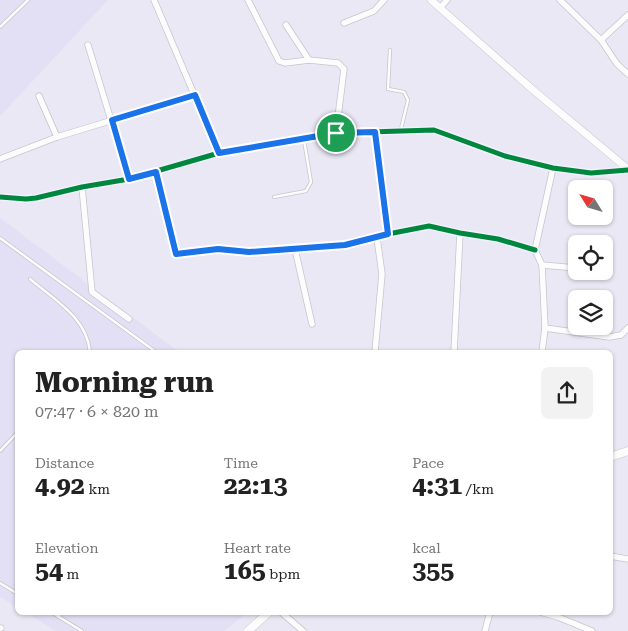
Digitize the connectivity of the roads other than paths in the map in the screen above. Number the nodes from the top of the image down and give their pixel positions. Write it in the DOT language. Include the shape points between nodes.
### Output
graph roads {
  1 [pos="28,0"];
  2 [pos="154,0"];
  3 [pos="248,0"];
  4 [pos="384,0"];
  5 [pos="431,0"];
  6 [pos="447,0"];
  7 [pos="560,0"];
  8 [pos="440,8"];
  9 [pos="628,14"];
  10 [pos="344,23"];
  11 [pos="286,25"];
  12 [pos="0,27"];
  13 [pos="600,40"];
  14 [pos="88,45"];
  15 [pos="390,50"];
  16 [pos="309,60"];
  17 [pos="628,74"];
  18 [pos="195,95"];
  19 [pos="39,96"];
  20 [pos="112,120"];
  21 [pos="401,131"];
  22 [pos="375,132"];
  23 [pos="336,133"];
  24 [pos="56,137"];
  25 [pos="304,139"];
  26 [pos="219,153"];
  27 [pos="0,159"];
  28 [pos="553,168"];
  29 [pos="628,170"];
  30 [pos="156,172"];
  31 [pos="129,179"];
  32 [pos="82,187"];
  33 [pos="0,197"];
  34 [pos="274,197"];
  35 [pos="460,233"];
  36 [pos="388,234"];
  37 [pos="0,238"];
  38 [pos="377,238"];
  39 [pos="294,249"];
  40 [pos="535,250"];
  41 [pos="542,265"];
  42 [pos="568,267"];
  43 [pos="30,278"];
  44 [pos="129,319"];
  45 [pos="312,324"];
  46 [pos="545,328"];
  47 [pos="628,328"];
  48 [pos="90,350"];
  49 [pos="153,350"];
  50 [pos="375,350"];
  51 [pos="454,350"];
  52 [pos="542,350"];
  53 [pos="15,435"];
  54 [pos="0,451"];
  55 [pos="628,451"];
  56 [pos="613,456"];
  57 [pos="613,556"];
  58 [pos="628,559"];
  59 [pos="0,583"];
  60 [pos="15,592"];
  61 [pos="266,615"];
  62 [pos="284,615"];
  63 [pos="489,615"];
  64 [pos="551,615"];
  65 [pos="58,616"];
  66 [pos="82,631"];
  67 [pos="248,631"];
  68 [pos="303,631"];
  69 [pos="485,631"];
  70 [pos="592,631"];
  1 -- 12 [label="lane"];
  2 -- 18 [label="street"];
  3 -- 16 [label="street" via="279,60 285,63"];
  4 -- 10 [label="street" via="374,11"];
  5 -- 8 [label="street"];
  6 -- 8 [label="street"];
  7 -- 13 [label="street"];
  8 -- 29 [label="street"];
  9 -- 13 [label="street"];
  11 -- 16 [label="street"];
  13 -- 17 [label="street"];
  14 -- 20 [label="street"];
  15 -- 21 [label="lane" via="388,89 404,92 408,100"];
  16 -- 23 [label="street" via="338,63 344,69"];
  18 -- 20 [label="street"];
  18 -- 26 [label="street"];
  19 -- 24 [label="street"];
  20 -- 24 [label="street"];
  20 -- 31 [label="street"];
  21 -- 22 [label="street"];
  21 -- 28 [label="street" via="441,131 505,156"];
  22 -- 23 [label="street"];
  22 -- 36 [label="street"];
  23 -- 25 [label="street"];
  24 -- 27 [label="street"];
  25 -- 26 [label="street"];
  25 -- 34 [label="lane" via="311,182 308,188"];
  26 -- 30 [label="street"];
  28 -- 29 [label="street" via="591,173"];
  28 -- 40 [label="street"];
  30 -- 31 [label="street"];
  30 -- 39 [label="street" via="176,254 218,249 249,252"];
  31 -- 32 [label="street"];
  32 -- 33 [label="street" via="26,199"];
  32 -- 44 [label="street" via="92,292"];
  35 -- 36 [label="street" via="429,226"];
  35 -- 40 [label="street" via="498,239"];
  35 -- 51 [label="street"];
  36 -- 38 [label="street"];
  37 -- 49 [label="lane"];
  38 -- 39 [label="street" via="345,245"];
  38 -- 50 [label="street" via="382,274"];
  39 -- 45 [label="street"];
  40 -- 41 [label="street"];
  41 -- 42 [label="street"];
  41 -- 46 [label="street"];
  43 -- 48 [label="lane" via="78,319 89,339"];
  46 -- 47 [label="street" via="609,337 621,335"];
  46 -- 52 [label="street"];
  53 -- 54 [label="lane"];
  55 -- 56 [label="main road"];
  57 -- 58 [label="street"];
  59 -- 60 [label="lane"];
  61 -- 67 [label="main road"];
  62 -- 68 [label="street"];
  63 -- 69 [label="street"];
  64 -- 70 [label="street"];
  65 -- 66 [label="lane"];
}
